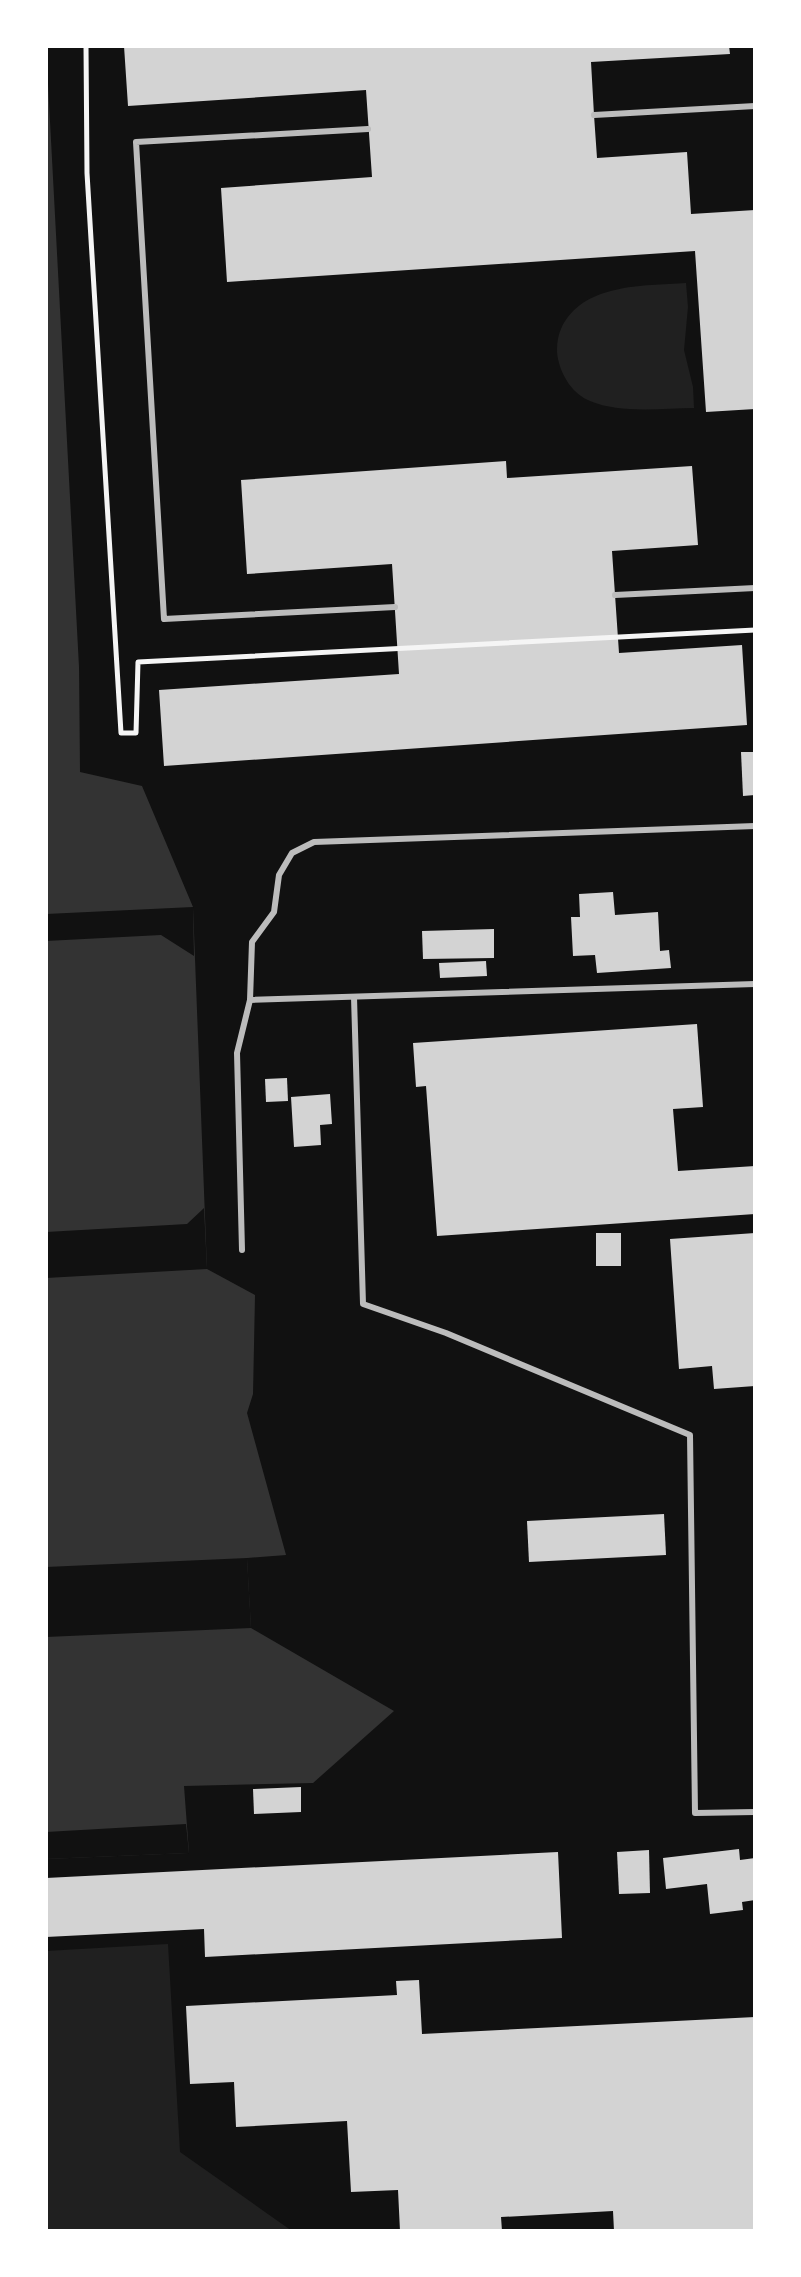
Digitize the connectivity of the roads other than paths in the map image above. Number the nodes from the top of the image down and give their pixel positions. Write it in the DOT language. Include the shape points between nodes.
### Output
graph roads {
  1 [pos="755,106"];
  2 [pos="594,115"];
  3 [pos="368,129"];
  4 [pos="755,588"];
  5 [pos="615,595"];
  6 [pos="395,607"];
  7 [pos="755,826"];
  8 [pos="755,984"];
  9 [pos="354,997"];
  10 [pos="250,1000"];
  11 [pos="242,1250"];
  12 [pos="755,1812"];
  1 -- 2 [label="lane"];
  3 -- 6 [label="lane" via="136,142 164,619"];
  4 -- 5 [label="lane"];
  7 -- 10 [label="lane" via="314,842 292,853 279,875 274,912 252,942"];
  8 -- 9 [label="lane"];
  9 -- 10 [label="lane"];
  9 -- 12 [label="lane" via="363,1304 690,1435 695,1813"];
  10 -- 11 [label="lane" via="237,1053"];
}
